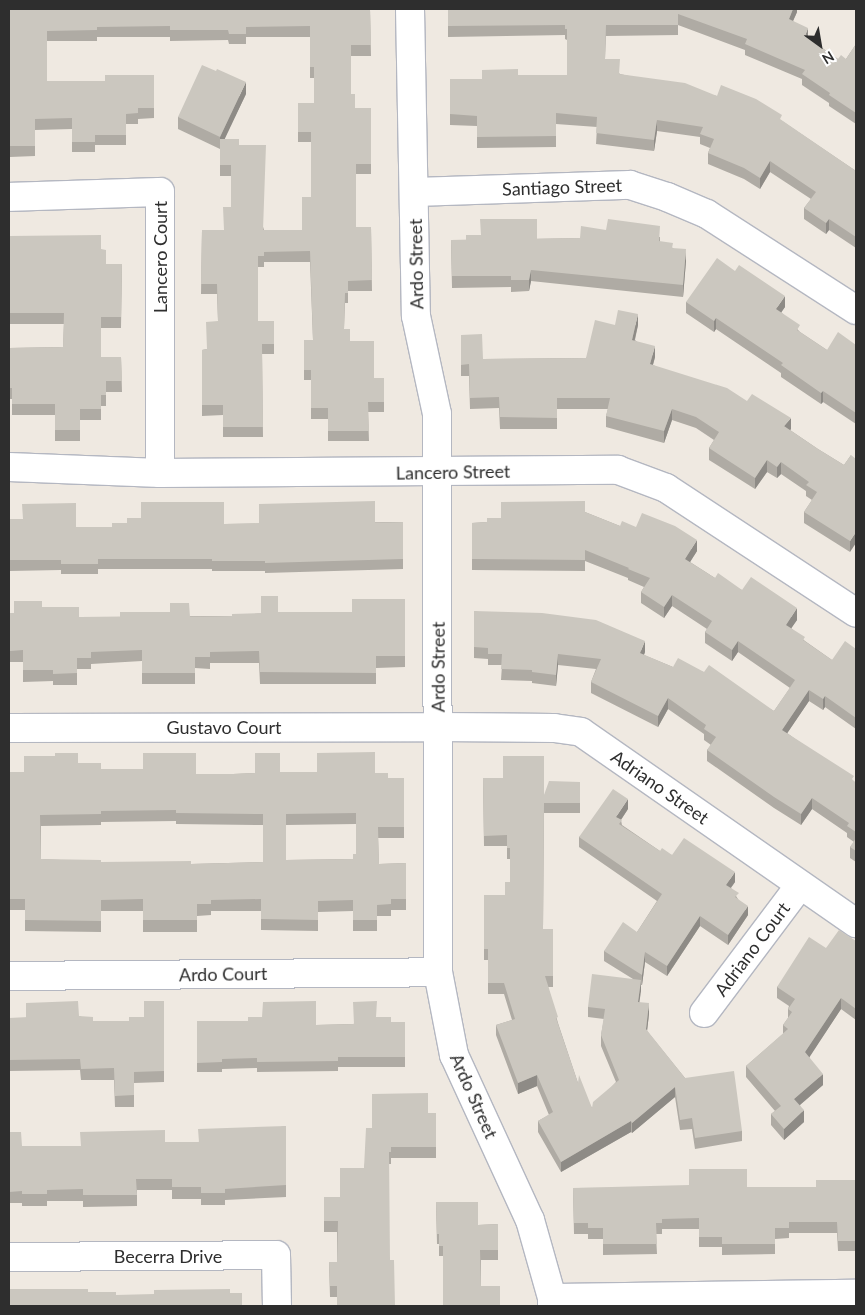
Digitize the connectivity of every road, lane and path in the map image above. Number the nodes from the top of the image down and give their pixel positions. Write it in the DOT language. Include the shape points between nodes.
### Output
graph roads {
  1 [pos="410,9"];
  2 [pos="415,192"];
  3 [pos="9,197"];
  4 [pos="856,310"];
  5 [pos="9,467"];
  6 [pos="160,473"];
  7 [pos="436,473"];
  8 [pos="856,613"];
  9 [pos="438,726"];
  10 [pos="9,728"];
  11 [pos="800,885"];
  12 [pos="856,923"];
  13 [pos="438,972"];
  14 [pos="9,976"];
  15 [pos="704,1013"];
  16 [pos="9,1257"];
  17 [pos="856,1294"];
  18 [pos="552,1302"];
  19 [pos="277,1306"];
  1 -- 2 [label="street, Ardo Street"];
  2 -- 4 [label="street, Santiago Street" via="630,185 708,214"];
  2 -- 7 [label="street, Ardo Street" via="416,316 437,414"];
  3 -- 6 [label="street, Lancero Court" via="160,192"];
  5 -- 6 [label="street, Lancero Street"];
  6 -- 7 [label="street, Lancero Street"];
  7 -- 8 [label="street, Lancero Street" via="618,470 666,488"];
  7 -- 9 [label="street, Ardo Street"];
  9 -- 10 [label="street, Gustavo Court"];
  9 -- 11 [label="street, Adriano Street" via="554,728 581,732"];
  9 -- 13 [label="street, Ardo Street"];
  11 -- 12 [label="street, Adriano Street"];
  11 -- 15 [label="street, Adriano Court"];
  13 -- 14 [label="street, Ardo Court"];
  13 -- 18 [label="street, Ardo Street" via="454,1056 530,1220"];
  16 -- 19 [label="street, Becerra Drive" via="276,1255"];
  17 -- 18 [label="street"];
}
